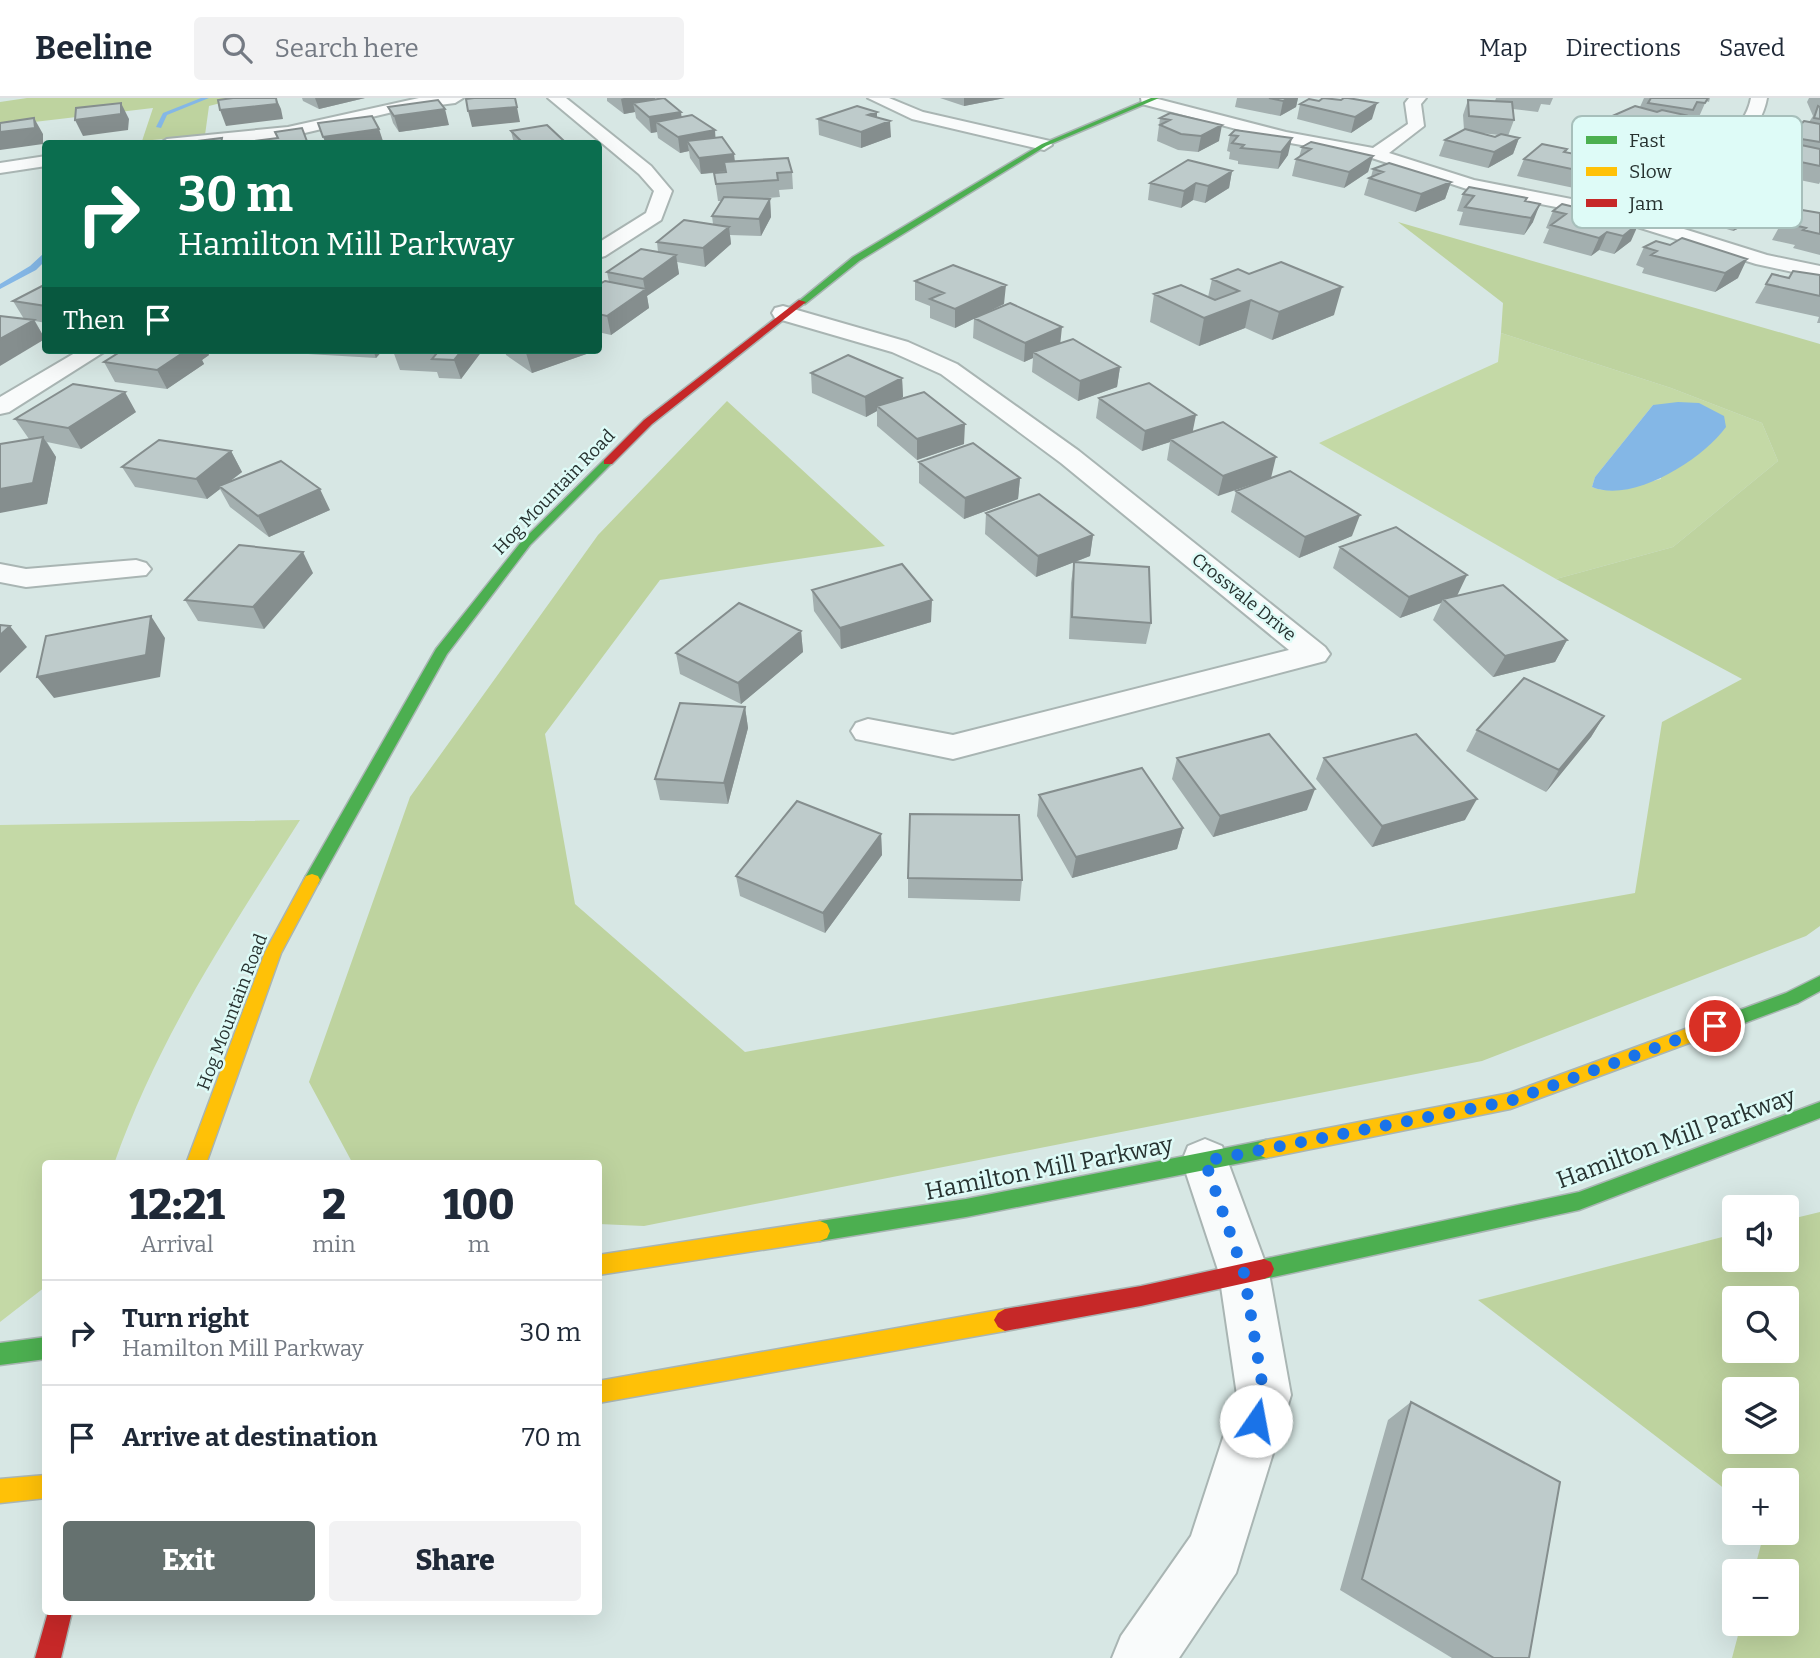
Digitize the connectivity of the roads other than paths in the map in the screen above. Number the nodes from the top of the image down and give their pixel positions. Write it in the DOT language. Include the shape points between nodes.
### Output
graph roads {
  1 [pos="455,98"];
  2 [pos="556,98"];
  3 [pos="876,98"];
  4 [pos="1418,98"];
  5 [pos="1759,98"];
  6 [pos="1152,99"];
  7 [pos="1755,116"];
  8 [pos="207,140"];
  9 [pos="1044,145"];
  10 [pos="1376,154"];
  11 [pos="42,162"];
  12 [pos="0,168"];
  13 [pos="1572,204"];
  14 [pos="1660,228"];
  15 [pos="602,249"];
  16 [pos="1820,272"];
  17 [pos="783,313"];
  18 [pos="89,354"];
  19 [pos="0,407"];
  20 [pos="136,569"];
  21 [pos="0,573"];
  22 [pos="868,731"];
  23 [pos="1820,983"];
  24 [pos="1820,1110"];
  25 [pos="197,1160"];
  26 [pos="1205,1161"];
  27 [pos="602,1264"];
  28 [pos="1244,1273"];
  29 [pos="42,1349"];
  30 [pos="0,1354"];
  31 [pos="602,1391"];
  32 [pos="42,1486"];
  33 [pos="0,1491"];
  34 [pos="59,1615"];
  35 [pos="48,1658"];
  36 [pos="1143,1658"];
  1 -- 8 [label="street" via="401,105 288,132"];
  2 -- 15 [label="street" via="645,170 663,191 654,216"];
  3 -- 9 [label="street" via="918,116"];
  4 -- 10 [label="street" via="1413,103 1416,126"];
  5 -- 7 [label="street"];
  6 -- 9 [label="street, Hog Mountain Road"];
  6 -- 10 [label="street" via="1273,134"];
  9 -- 17 [label="street, Hog Mountain Road" via="856,258"];
  10 -- 13 [label="street" via="1470,185"];
  11 -- 12 [label="street"];
  14 -- 16 [label="street" via="1763,260"];
  17 -- 22 [label="street, Crossvale Drive" via="900,347 949,369 1070,457 1314,654 953,747"];
  17 -- 25 [label="street, Hog Mountain Road" via="638,432 526,543 441,652 273,952"];
  18 -- 19 [label="street"];
  20 -- 21 [label="street" via="26,578"];
  23 -- 26 [label="street, Hamilton Mill Parkway" via="1792,998 1510,1101"];
  24 -- 28 [label="street, Hamilton Mill Parkway" via="1579,1201"];
  26 -- 27 [label="street, Hamilton Mill Parkway" via="966,1208"];
  26 -- 28 [label="street"];
  28 -- 31 [label="street, Hamilton Mill Parkway" via="1141,1296"];
  28 -- 36 [label="street" via="1264,1395 1215,1552"];
  29 -- 30 [label="street"];
  32 -- 33 [label="street"];
  34 -- 35 [label="street"];
}
